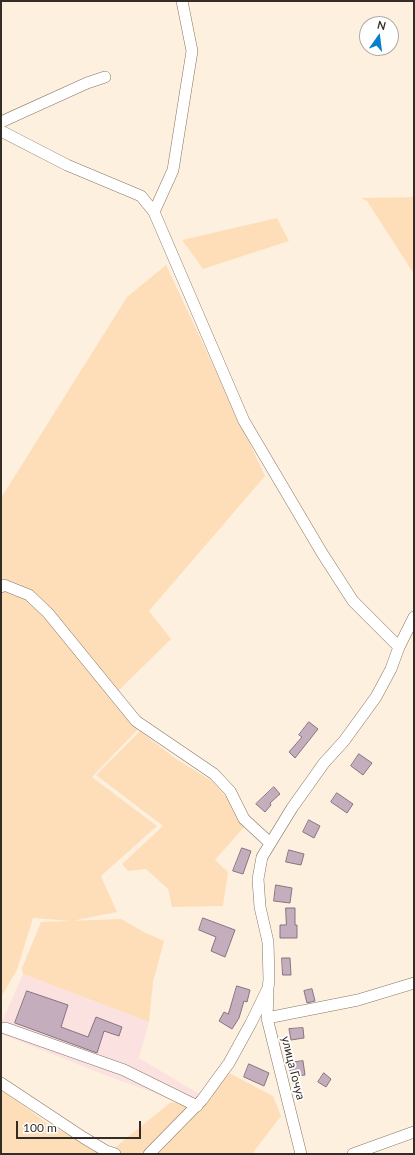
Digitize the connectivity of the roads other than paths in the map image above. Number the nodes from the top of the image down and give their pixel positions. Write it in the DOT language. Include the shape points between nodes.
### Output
graph roads {
  1 [pos="182,1"];
  2 [pos="105,77"];
  3 [pos="1,122"];
  4 [pos="1,131"];
  5 [pos="154,212"];
  6 [pos="1,587"];
  7 [pos="414,617"];
  8 [pos="399,647"];
  9 [pos="270,843"];
  10 [pos="414,983"];
  11 [pos="268,988"];
  12 [pos="267,1018"];
  13 [pos="5,1028"];
  14 [pos="1,1083"];
  15 [pos="197,1106"];
  16 [pos="414,1132"];
  17 [pos="115,1154"];
  18 [pos="149,1154"];
  19 [pos="301,1154"];
  20 [pos="353,1154"];
  1 -- 5 [label="street" via="192,51 174,170"];
  2 -- 3 [label="street"];
  4 -- 5 [label="street" via="67,165 141,196"];
  5 -- 8 [label="street" via="244,421 353,601"];
  6 -- 9 [label="street" via="4,585 29,595 48,613 136,721 214,774 230,790 244,819"];
  7 -- 8 [label="street, улица Гочуа"];
  8 -- 9 [label="street, улица Гочуа" via="392,669 376,697 344,741 324,763"];
  9 -- 11 [label="street, улица Гочуа" via="262,857 258,879 260,907 268,942"];
  10 -- 12 [label="street" via="358,1000"];
  11 -- 12 [label="street, улица Гочуа"];
  11 -- 15 [label="street" via="229,1063"];
  12 -- 19 [label="street, улица Гочуа"];
  13 -- 15 [label="street" via="124,1070"];
  14 -- 17 [label="street" via="84,1138"];
  15 -- 18 [label="street"];
  16 -- 20 [label="street"];
}
